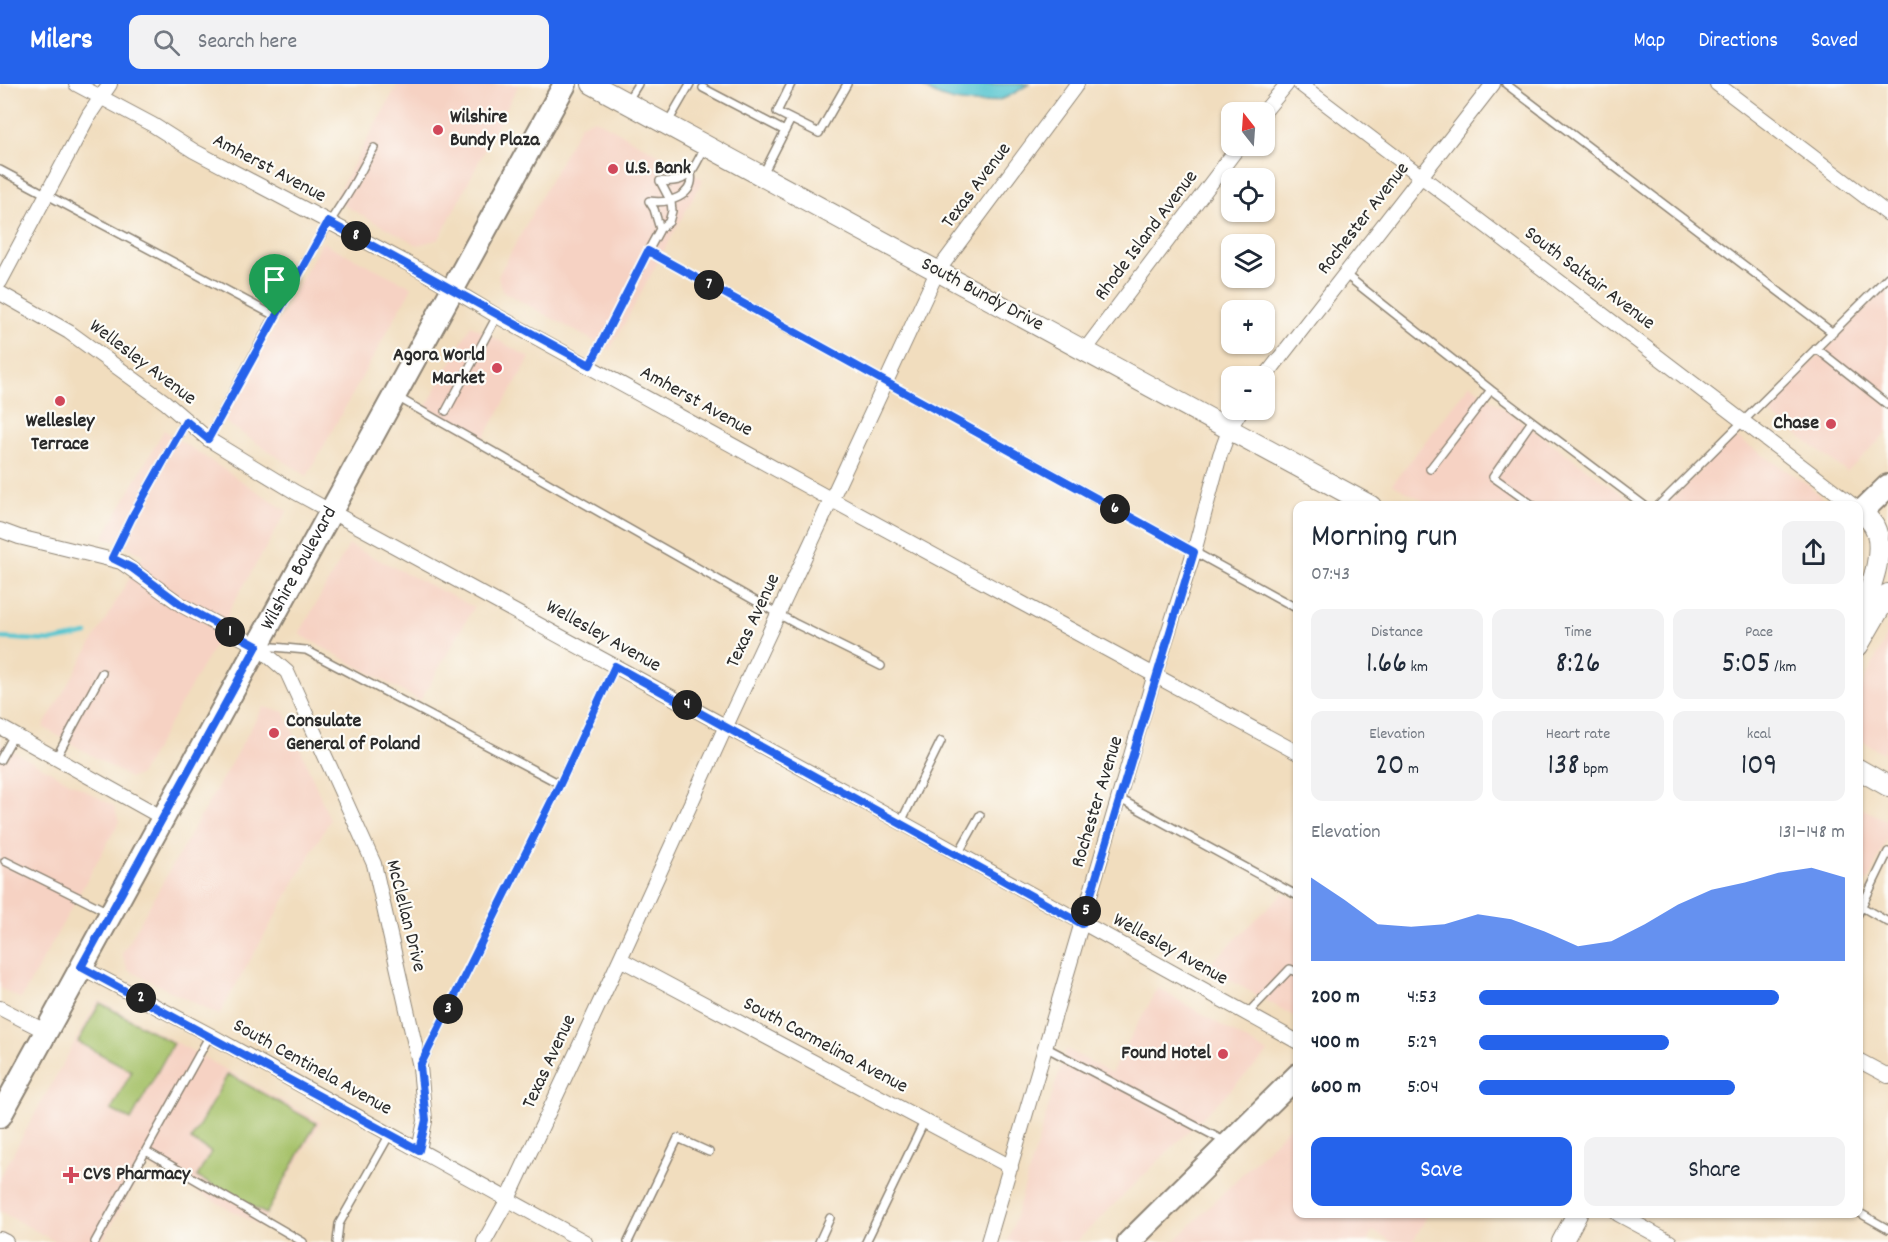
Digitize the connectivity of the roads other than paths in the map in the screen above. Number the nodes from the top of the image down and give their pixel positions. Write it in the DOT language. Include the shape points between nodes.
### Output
graph roads {
  1 [pos="76,84"];
  2 [pos="110,84"];
  3 [pos="565,84"];
  4 [pos="592,84"];
  5 [pos="638,84"];
  6 [pos="690,84"];
  7 [pos="791,84"];
  8 [pos="847,84"];
  9 [pos="1077,84"];
  10 [pos="1287,84"];
  11 [pos="1300,84"];
  12 [pos="1493,84"];
  13 [pos="1506,84"];
  14 [pos="1717,84"];
  15 [pos="703,88"];
  16 [pos="101,98"];
  17 [pos="1272,102"];
  18 [pos="627,103"];
  19 [pos="791,119"];
  20 [pos="666,124"];
  21 [pos="785,131"];
  22 [pos="706,146"];
  23 [pos="374,148"];
  24 [pos="1231,156"];
  25 [pos="0,170"];
  26 [pos="691,173"];
  27 [pos="762,177"];
  28 [pos="1421,177"];
  29 [pos="45,195"];
  30 [pos="671,202"];
  31 [pos="1888,214"];
  32 [pos="328,222"];
  33 [pos="660,229"];
  34 [pos="648,251"];
  35 [pos="937,272"];
  36 [pos="1346,275"];
  37 [pos="1888,277"];
  38 [pos="0,282"];
  39 [pos="453,288"];
  40 [pos="0,293"];
  41 [pos="275,316"];
  42 [pos="497,316"];
  43 [pos="1833,333"];
  44 [pos="1816,348"];
  45 [pos="1085,350"];
  46 [pos="590,365"];
  47 [pos="1274,366"];
  48 [pos="886,383"];
  49 [pos="1491,390"];
  50 [pos="394,396"];
  51 [pos="1888,405"];
  52 [pos="446,411"];
  53 [pos="1235,420"];
  54 [pos="186,421"];
  55 [pos="1532,421"];
  56 [pos="1743,421"];
  57 [pos="1230,428"];
  58 [pos="208,439"];
  59 [pos="1430,469"];
  60 [pos="1888,486"];
  61 [pos="832,500"];
  62 [pos="1362,501"];
  63 [pos="1527,501"];
  64 [pos="1639,501"];
  65 [pos="1663,501"];
  66 [pos="1846,501"];
  67 [pos="1863,506"];
  68 [pos="331,511"];
  69 [pos="1863,515"];
  70 [pos="0,530"];
  71 [pos="1194,552"];
  72 [pos="112,558"];
  73 [pos="1888,594"];
  74 [pos="1293,606"];
  75 [pos="1863,607"];
  76 [pos="779,614"];
  77 [pos="1863,637"];
  78 [pos="257,646"];
  79 [pos="615,666"];
  80 [pos="881,666"];
  81 [pos="102,673"];
  82 [pos="1155,674"];
  83 [pos="726,726"];
  84 [pos="0,727"];
  85 [pos="14,735"];
  86 [pos="941,741"];
  87 [pos="1293,750"];
  88 [pos="56,758"];
  89 [pos="0,760"];
  90 [pos="1863,772"];
  91 [pos="560,784"];
  92 [pos="1888,786"];
  93 [pos="1120,799"];
  94 [pos="980,815"];
  95 [pos="163,818"];
  96 [pos="901,822"];
  97 [pos="1888,852"];
  98 [pos="958,854"];
  99 [pos="5,861"];
  100 [pos="1293,893"];
  101 [pos="1863,904"];
  102 [pos="1863,911"];
  103 [pos="110,913"];
  104 [pos="1888,922"];
  105 [pos="1082,924"];
  106 [pos="620,959"];
  107 [pos="81,967"];
  108 [pos="1293,970"];
  109 [pos="0,1008"];
  110 [pos="1247,1014"];
  111 [pos="45,1031"];
  112 [pos="210,1035"];
  113 [pos="1293,1039"];
  114 [pos="1046,1047"];
  115 [pos="1863,1063"];
  116 [pos="420,1066"];
  117 [pos="1888,1076"];
  118 [pos="1293,1080"];
  119 [pos="0,1116"];
  120 [pos="924,1122"];
  121 [pos="390,1134"];
  122 [pos="1229,1143"];
  123 [pos="419,1150"];
  124 [pos="146,1151"];
  125 [pos="709,1152"];
  126 [pos="1011,1167"];
  127 [pos="508,1199"];
  128 [pos="1863,1215"];
  129 [pos="831,1218"];
  130 [pos="1575,1218"];
  131 [pos="1625,1218"];
  132 [pos="1888,1229"];
  133 [pos="0,1239"];
  134 [pos="6,1242"];
  135 [pos="95,1242"];
  136 [pos="303,1242"];
  137 [pos="337,1242"];
  138 [pos="484,1242"];
  139 [pos="585,1242"];
  140 [pos="628,1242"];
  141 [pos="819,1242"];
  142 [pos="866,1242"];
  143 [pos="988,1242"];
  144 [pos="1129,1242"];
  145 [pos="1562,1242"];
  146 [pos="1670,1242"];
  1 -- 16 [label="street, Amherst Avenue"];
  2 -- 16 [label="street"];
  3 -- 39 [label="main road, Wilshire Boulevard"];
  4 -- 18 [label="main road, South Bundy Drive"];
  5 -- 18 [label="lane"];
  6 -- 20 [label="lane"];
  7 -- 19 [label="lane" via="777,112"];
  8 -- 19 [label="lane" via="819,133"];
  9 -- 35 [label="street, Texas Avenue"];
  10 -- 17 [label="street"];
  11 -- 28 [label="street, South Saltair Avenue"];
  12 -- 28 [label="street, Rochester Avenue"];
  13 -- 43 [label="lane"];
  14 -- 31 [label="street"];
  15 -- 21 [label="lane"];
  16 -- 29 [label="street"];
  16 -- 32 [label="street, Amherst Avenue"];
  18 -- 20 [label="main road, South Bundy Drive"];
  19 -- 21 [label="lane"];
  20 -- 22 [label="main road, South Bundy Drive"];
  21 -- 27 [label="lane"];
  22 -- 26 [label="lane"];
  22 -- 27 [label="main road, South Bundy Drive"];
  23 -- 32 [label="lane"];
  24 -- 45 [label="street, Rhode Island Avenue"];
  25 -- 29 [label="lane"];
  26 -- 30 [label="lane" via="693,180 686,192"];
  26 -- 30 [label="lane" via="682,180 660,181"];
  27 -- 35 [label="main road, South Bundy Drive"];
  28 -- 36 [label="street, Rochester Avenue"];
  28 -- 56 [label="street, South Saltair Avenue"];
  29 -- 38 [label="street"];
  29 -- 41 [label="lane"];
  30 -- 33 [label="lane" via="669,222"];
  30 -- 33 [label="lane" via="649,201"];
  32 -- 39 [label="street, Amherst Avenue"];
  32 -- 41 [label="lane"];
  33 -- 34 [label="lane"];
  34 -- 46 [label="lane"];
  34 -- 48 [label="lane"];
  35 -- 45 [label="main road, South Bundy Drive"];
  35 -- 48 [label="street, Texas Avenue"];
  36 -- 47 [label="street, Rochester Avenue"];
  36 -- 49 [label="lane"];
  37 -- 43 [label="lane"];
  39 -- 42 [label="street, Amherst Avenue"];
  39 -- 50 [label="main road, Wilshire Boulevard"];
  40 -- 54 [label="street, Wellesley Avenue" via="69,332"];
  41 -- 58 [label="lane"];
  42 -- 46 [label="street, Amherst Avenue"];
  42 -- 52 [label="lane"];
  43 -- 44 [label="lane"];
  44 -- 51 [label="lane"];
  44 -- 56 [label="lane"];
  45 -- 57 [label="main road, South Bundy Drive"];
  46 -- 61 [label="street, Amherst Avenue"];
  48 -- 61 [label="street, Texas Avenue"];
  48 -- 71 [label="lane"];
  49 -- 55 [label="lane"];
  49 -- 59 [label="lane"];
  50 -- 68 [label="main road, Wilshire Boulevard"];
  50 -- 76 [label="lane"];
  53 -- 57 [label="street, Rochester Avenue"];
  54 -- 58 [label="street, Wellesley Avenue"];
  54 -- 72 [label="lane"];
  55 -- 63 [label="lane" via="1493,477"];
  55 -- 64 [label="lane"];
  56 -- 65 [label="lane"];
  56 -- 66 [label="street, South Saltair Avenue"];
  57 -- 62 [label="main road, South Bundy Drive"];
  57 -- 71 [label="street, Rochester Avenue"];
  58 -- 68 [label="street, Wellesley Avenue"];
  60 -- 67 [label="main road"];
  61 -- 76 [label="street, Texas Avenue"];
  61 -- 82 [label="street, Amherst Avenue"];
  68 -- 78 [label="main road, Wilshire Boulevard"];
  68 -- 79 [label="street, Wellesley Avenue"];
  69 -- 75 [label="main road" via="1875,527 1881,546"];
  70 -- 72 [label="street, McClellan Drive"];
  71 -- 74 [label="lane"];
  71 -- 82 [label="street, Rochester Avenue"];
  72 -- 78 [label="street, McClellan Drive" via="183,606"];
  73 -- 77 [label="main road"];
  76 -- 80 [label="lane"];
  76 -- 83 [label="street, Texas Avenue"];
  78 -- 91 [label="lane" via="306,650"];
  78 -- 95 [label="main road, Wilshire Boulevard"];
  78 -- 116 [label="street, McClellan Drive" via="287,672 375,864"];
  79 -- 83 [label="street, Wellesley Avenue"];
  79 -- 91 [label="lane"];
  81 -- 88 [label="lane"];
  82 -- 87 [label="street, Amherst Avenue"];
  82 -- 93 [label="street, Rochester Avenue"];
  83 -- 96 [label="street, Wellesley Avenue"];
  83 -- 106 [label="street, Texas Avenue"];
  84 -- 85 [label="street"];
  85 -- 88 [label="street"];
  85 -- 89 [label="lane"];
  86 -- 96 [label="lane"];
  88 -- 95 [label="street"];
  90 -- 92 [label="main road"];
  91 -- 116 [label="lane"];
  93 -- 100 [label="lane"];
  93 -- 105 [label="street, Rochester Avenue"];
  94 -- 98 [label="lane"];
  95 -- 103 [label="main road, Wilshire Boulevard"];
  96 -- 98 [label="street, Wellesley Avenue"];
  97 -- 101 [label="lane"];
  98 -- 105 [label="street, Wellesley Avenue"];
  99 -- 103 [label="lane"];
  102 -- 104 [label="lane"];
  103 -- 107 [label="main road, Wilshire Boulevard"];
  105 -- 110 [label="street, Wellesley Avenue"];
  105 -- 114 [label="street, Rochester Avenue"];
  106 -- 120 [label="street, South Carmelina Avenue"];
  106 -- 127 [label="street, Texas Avenue"];
  107 -- 111 [label="main road, Wilshire Boulevard"];
  107 -- 112 [label="street, South Centinela Avenue"];
  108 -- 110 [label="lane" via="1290,969"];
  109 -- 111 [label="street"];
  110 -- 113 [label="street, Wellesley Avenue"];
  111 -- 119 [label="main road, Wilshire Boulevard"];
  112 -- 121 [label="street, South Centinela Avenue"];
  112 -- 124 [label="lane"];
  114 -- 122 [label="lane"];
  114 -- 126 [label="street, Rochester Avenue"];
  115 -- 117 [label="street"];
  116 -- 123 [label="street, McClellan Drive" via="426,1120"];
  118 -- 122 [label="main road"];
  120 -- 126 [label="street, South Carmelina Avenue"];
  120 -- 142 [label="lane"];
  121 -- 123 [label="street, South Centinela Avenue"];
  121 -- 137 [label="lane" via="339,1224"];
  122 -- 144 [label="main road"];
  123 -- 127 [label="street, South Centinela Avenue"];
  124 -- 135 [label="lane"];
  124 -- 136 [label="lane"];
  125 -- 140 [label="lane" via="678,1138"];
  126 -- 143 [label="street, Rochester Avenue"];
  127 -- 138 [label="street, Texas Avenue"];
  127 -- 139 [label="street, South Centinela Avenue"];
  128 -- 132 [label="lane"];
  129 -- 141 [label="lane"];
  130 -- 145 [label="main road"];
  131 -- 146 [label="street"];
  133 -- 134 [label="street"];
}
